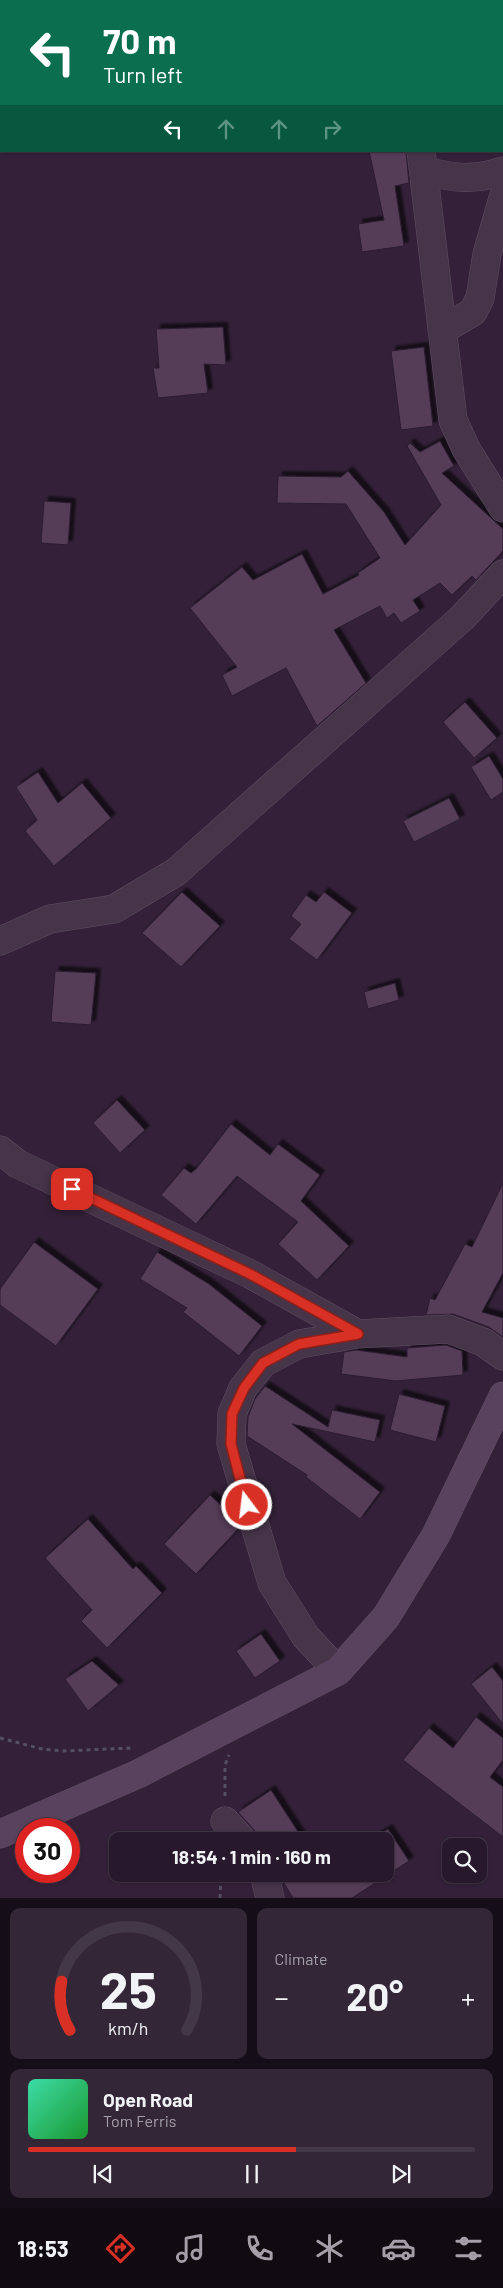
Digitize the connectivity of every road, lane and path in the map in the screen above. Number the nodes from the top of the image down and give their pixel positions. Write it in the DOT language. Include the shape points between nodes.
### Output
graph roads {
  1 [pos="422,161"];
  2 [pos="503,171"];
  3 [pos="503,198"];
  4 [pos="442,330"];
  5 [pos="503,508"];
  6 [pos="503,574"];
  7 [pos="0,941"];
  8 [pos="0,1150"];
  9 [pos="358,1334"];
  10 [pos="503,1356"];
  11 [pos="503,1396"];
  12 [pos="338,1671"];
  13 [pos="236,1723"];
  14 [pos="0,1738"];
  15 [pos="133,1748"];
  16 [pos="234,1831"];
  17 [pos="0,1834"];
  18 [pos="221,1882"];
  19 [pos="266,1882"];
  20 [pos="220,1898"];
  21 [pos="270,1898"];
  1 -- 2 [label="street" via="450,177 483,178"];
  1 -- 4 [label="street"];
  3 -- 4 [label="street" via="487,254 480,298 473,312"];
  4 -- 5 [label="street" via="453,420 466,449"];
  6 -- 7 [label="street" via="462,618 176,872 114,909 50,919"];
  8 -- 9 [label="street" via="18,1164 250,1274"];
  9 -- 10 [label="street" via="448,1329 483,1342"];
  9 -- 12 [label="street" via="299,1344 263,1363 244,1388 232,1414 231,1444 272,1583 306,1636"];
  11 -- 12 [label="street" via="436,1535 386,1617"];
  12 -- 13 [label="street"];
  13 -- 16 [label="path" via="237,1735 225,1765"];
  13 -- 17 [label="street" via="138,1774"];
  14 -- 15 [label="path" via="63,1751"];
  18 -- 20 [label="path"];
  19 -- 21 [label="street"];
}
